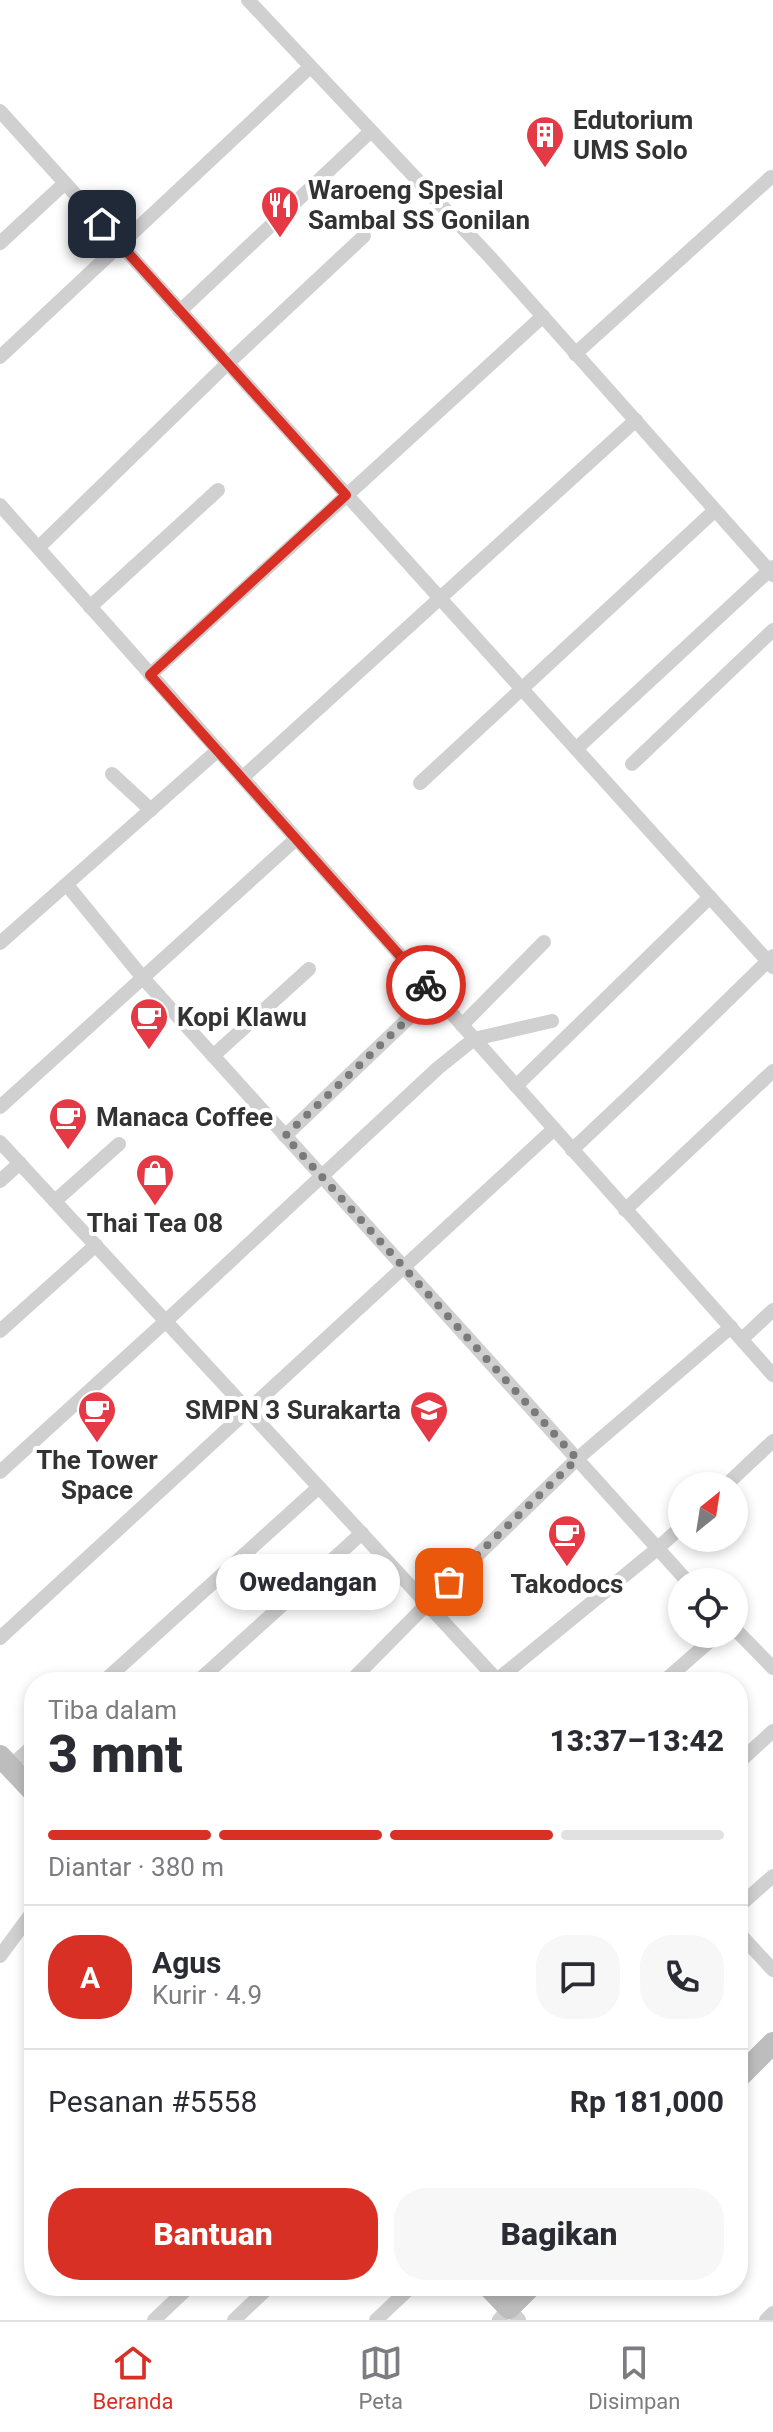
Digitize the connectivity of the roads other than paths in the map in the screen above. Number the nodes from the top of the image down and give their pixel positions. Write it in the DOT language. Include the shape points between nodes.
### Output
graph roads {
  1 [pos="248,0"];
  2 [pos="310,67"];
  3 [pos="0,111"];
  4 [pos="371,131"];
  5 [pos="771,177"];
  6 [pos="65,183"];
  7 [pos="364,236"];
  8 [pos="0,243"];
  9 [pos="121,245"];
  10 [pos="180,311"];
  11 [pos="543,316"];
  12 [pos="575,354"];
  13 [pos="0,357"];
  14 [pos="228,363"];
  15 [pos="636,420"];
  16 [pos="218,490"];
  17 [pos="346,495"];
  18 [pos="0,505"];
  19 [pos="714,511"];
  20 [pos="39,547"];
  21 [pos="772,571"];
  22 [pos="439,597"];
  23 [pos="90,607"];
  24 [pos="773,630"];
  25 [pos="150,675"];
  26 [pos="521,688"];
  27 [pos="576,749"];
  28 [pos="217,751"];
  29 [pos="632,764"];
  30 [pos="112,774"];
  31 [pos="242,778"];
  32 [pos="420,783"];
  33 [pos="151,810"];
  34 [pos="296,839"];
  35 [pos="67,885"];
  36 [pos="710,897"];
  37 [pos="544,942"];
  38 [pos="0,943"];
  39 [pos="771,961"];
  40 [pos="309,969"];
  41 [pos="143,978"];
  42 [pos="434,994"];
  43 [pos="552,1021"];
  44 [pos="462,1025"];
  45 [pos="474,1039"];
  46 [pos="213,1056"];
  47 [pos="773,1071"];
  48 [pos="516,1086"];
  49 [pos="0,1107"];
  50 [pos="554,1129"];
  51 [pos="285,1136"];
  52 [pos="0,1142"];
  53 [pos="119,1144"];
  54 [pos="572,1150"];
  55 [pos="20,1163"];
  56 [pos="322,1177"];
  57 [pos="0,1181"];
  58 [pos="55,1201"];
  59 [pos="625,1210"];
  60 [pos="96,1245"];
  61 [pos="404,1268"];
  62 [pos="773,1310"];
  63 [pos="166,1321"];
  64 [pos="731,1327"];
  65 [pos="0,1331"];
  66 [pos="742,1339"];
  67 [pos="773,1375"];
  68 [pos="249,1411"];
  69 [pos="773,1441"];
  70 [pos="577,1459"];
  71 [pos="0,1472"];
  72 [pos="740,1472"];
  73 [pos="319,1487"];
  74 [pos="362,1533"];
  75 [pos="668,1539"];
  76 [pos="657,1549"];
  77 [pos="675,1568"];
  78 [pos="428,1603"];
  79 [pos="0,1638"];
  80 [pos="748,1642"];
  81 [pos="702,1648"];
  82 [pos="773,1668"];
  83 [pos="114,1672"];
  84 [pos="208,1672"];
  85 [pos="360,1672"];
  86 [pos="490,1672"];
  87 [pos="509,1672"];
  88 [pos="674,1672"];
  89 [pos="773,1731"];
  90 [pos="24,1751"];
  91 [pos="748,1754"];
  92 [pos="5,1762"];
  93 [pos="24,1782"];
  94 [pos="773,1876"];
  95 [pos="748,1898"];
  96 [pos="24,1924"];
  97 [pos="748,1943"];
  98 [pos="0,1956"];
  99 [pos="773,1970"];
  100 [pos="773,2043"];
  101 [pos="748,2068"];
  102 [pos="179,2296"];
  103 [pos="259,2296"];
  104 [pos="401,2296"];
  105 [pos="495,2296"];
  106 [pos="524,2296"];
  107 [pos="773,2313"];
  108 [pos="509,2316"];
  109 [pos="154,2320"];
  110 [pos="234,2320"];
  111 [pos="376,2320"];
  112 [pos="766,2320"];
  1 -- 2 [label="street"];
  2 -- 4 [label="street"];
  2 -- 9 [label="street"];
  3 -- 6 [label="street"];
  4 -- 10 [label="street"];
  4 -- 11 [label="street"];
  5 -- 12 [label="street"];
  6 -- 8 [label="street"];
  6 -- 9 [label="street"];
  7 -- 14 [label="street"];
  9 -- 10 [label="street"];
  9 -- 13 [label="street"];
  10 -- 14 [label="street"];
  11 -- 12 [label="street"];
  11 -- 17 [label="street"];
  12 -- 15 [label="street"];
  14 -- 17 [label="street"];
  14 -- 20 [label="street"];
  15 -- 19 [label="street"];
  15 -- 22 [label="street"];
  16 -- 23 [label="street"];
  17 -- 22 [label="street"];
  17 -- 25 [label="street"];
  18 -- 20 [label="street"];
  19 -- 21 [label="street"];
  19 -- 26 [label="street"];
  20 -- 23 [label="street"];
  21 -- 27 [label="street"];
  22 -- 26 [label="street"];
  22 -- 31 [label="street"];
  23 -- 25 [label="street"];
  24 -- 29 [label="street"];
  25 -- 28 [label="street"];
  26 -- 27 [label="street"];
  26 -- 32 [label="street"];
  27 -- 36 [label="street"];
  28 -- 31 [label="street"];
  28 -- 33 [label="street"];
  30 -- 33 [label="street"];
  31 -- 34 [label="street"];
  33 -- 35 [label="street"];
  34 -- 41 [label="street"];
  34 -- 42 [label="street"];
  35 -- 38 [label="street"];
  35 -- 41 [label="street"];
  36 -- 39 [label="street"];
  36 -- 48 [label="street"];
  37 -- 44 [label="street"];
  39 -- 54 [label="street"];
  40 -- 46 [label="street"];
  41 -- 46 [label="street"];
  41 -- 49 [label="street"];
  42 -- 44 [label="street"];
  42 -- 51 [label="street"];
  43 -- 45 [label="street"];
  44 -- 45 [label="street"];
  45 -- 48 [label="street"];
  45 -- 56 [label="street"];
  46 -- 51 [label="street"];
  47 -- 59 [label="street"];
  48 -- 50 [label="street"];
  50 -- 54 [label="street"];
  50 -- 61 [label="street"];
  51 -- 56 [label="street"];
  52 -- 55 [label="street"];
  53 -- 58 [label="street"];
  54 -- 59 [label="street"];
  55 -- 57 [label="street"];
  55 -- 58 [label="street"];
  56 -- 61 [label="street"];
  56 -- 63 [label="street"];
  58 -- 60 [label="street"];
  59 -- 64 [label="street"];
  60 -- 63 [label="street"];
  60 -- 65 [label="street"];
  61 -- 68 [label="street"];
  61 -- 70 [label="street"];
  62 -- 66 [label="street"];
  63 -- 68 [label="street"];
  63 -- 71 [label="street"];
  64 -- 66 [label="street"];
  64 -- 70 [label="street"];
  66 -- 67 [label="street"];
  68 -- 73 [label="street"];
  68 -- 79 [label="street"];
  69 -- 72 [label="street"];
  70 -- 76 [label="street"];
  70 -- 78 [label="street"];
  73 -- 74 [label="street"];
  73 -- 83 [label="street"];
  74 -- 78 [label="street"];
  74 -- 84 [label="street"];
  75 -- 76 [label="street"];
  76 -- 77 [label="street"];
  76 -- 87 [label="street"];
  78 -- 85 [label="street"];
  78 -- 86 [label="street"];
  80 -- 82 [label="street"];
  81 -- 88 [label="street"];
  89 -- 91 [label="street"];
  90 -- 92 [label="street"];
  92 -- 93 [label="street"];
  94 -- 95 [label="street"];
  96 -- 98 [label="street"];
  97 -- 99 [label="street"];
  100 -- 101 [label="street"];
  102 -- 109 [label="street"];
  103 -- 110 [label="street"];
  104 -- 111 [label="street"];
  105 -- 108 [label="street"];
  106 -- 108 [label="street"];
  107 -- 112 [label="street"];
}
